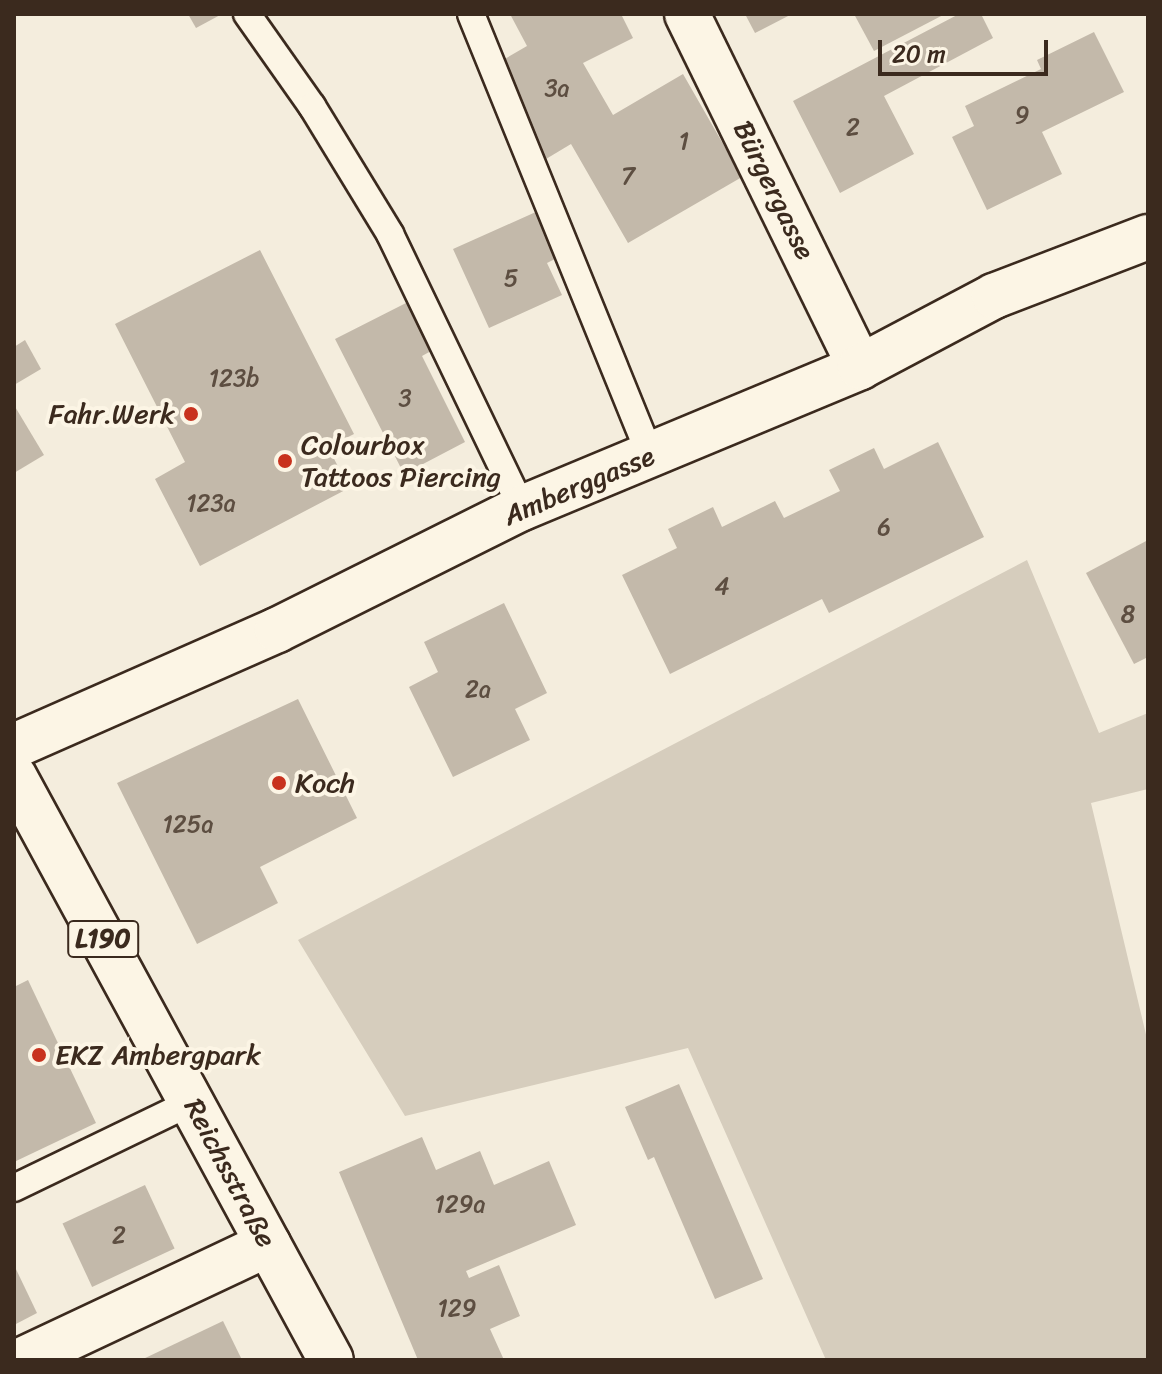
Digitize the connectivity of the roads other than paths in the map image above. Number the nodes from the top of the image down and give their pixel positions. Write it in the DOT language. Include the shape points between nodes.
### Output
graph roads {
  1 [pos="247,14"];
  2 [pos="471,14"];
  3 [pos="687,14"];
  4 [pos="1148,237"];
  5 [pos="860,367"];
  6 [pos="650,454"];
  7 [pos="522,508"];
  8 [pos="14,746"];
  9 [pos="14,776"];
  10 [pos="192,1102"];
  11 [pos="14,1188"];
  12 [pos="268,1244"];
  13 [pos="22,1360"];
  14 [pos="331,1360"];
  1 -- 7 [label="lane" via="312,106 390,234"];
  2 -- 6 [label="lane"];
  3 -- 5 [label="street, Bürgergasse"];
  4 -- 5 [label="street, Amberggasse" via="994,296"];
  5 -- 6 [label="street, Amberggasse"];
  6 -- 7 [label="street, Amberggasse"];
  7 -- 8 [label="street, Amberggasse" via="277,630"];
  9 -- 10 [label="street, Reichsstraße / L190"];
  10 -- 11 [label="lane"];
  10 -- 12 [label="street, Reichsstraße / L190"];
  12 -- 13 [label="street"];
  12 -- 14 [label="street, Reichsstraße / L190"];
}
